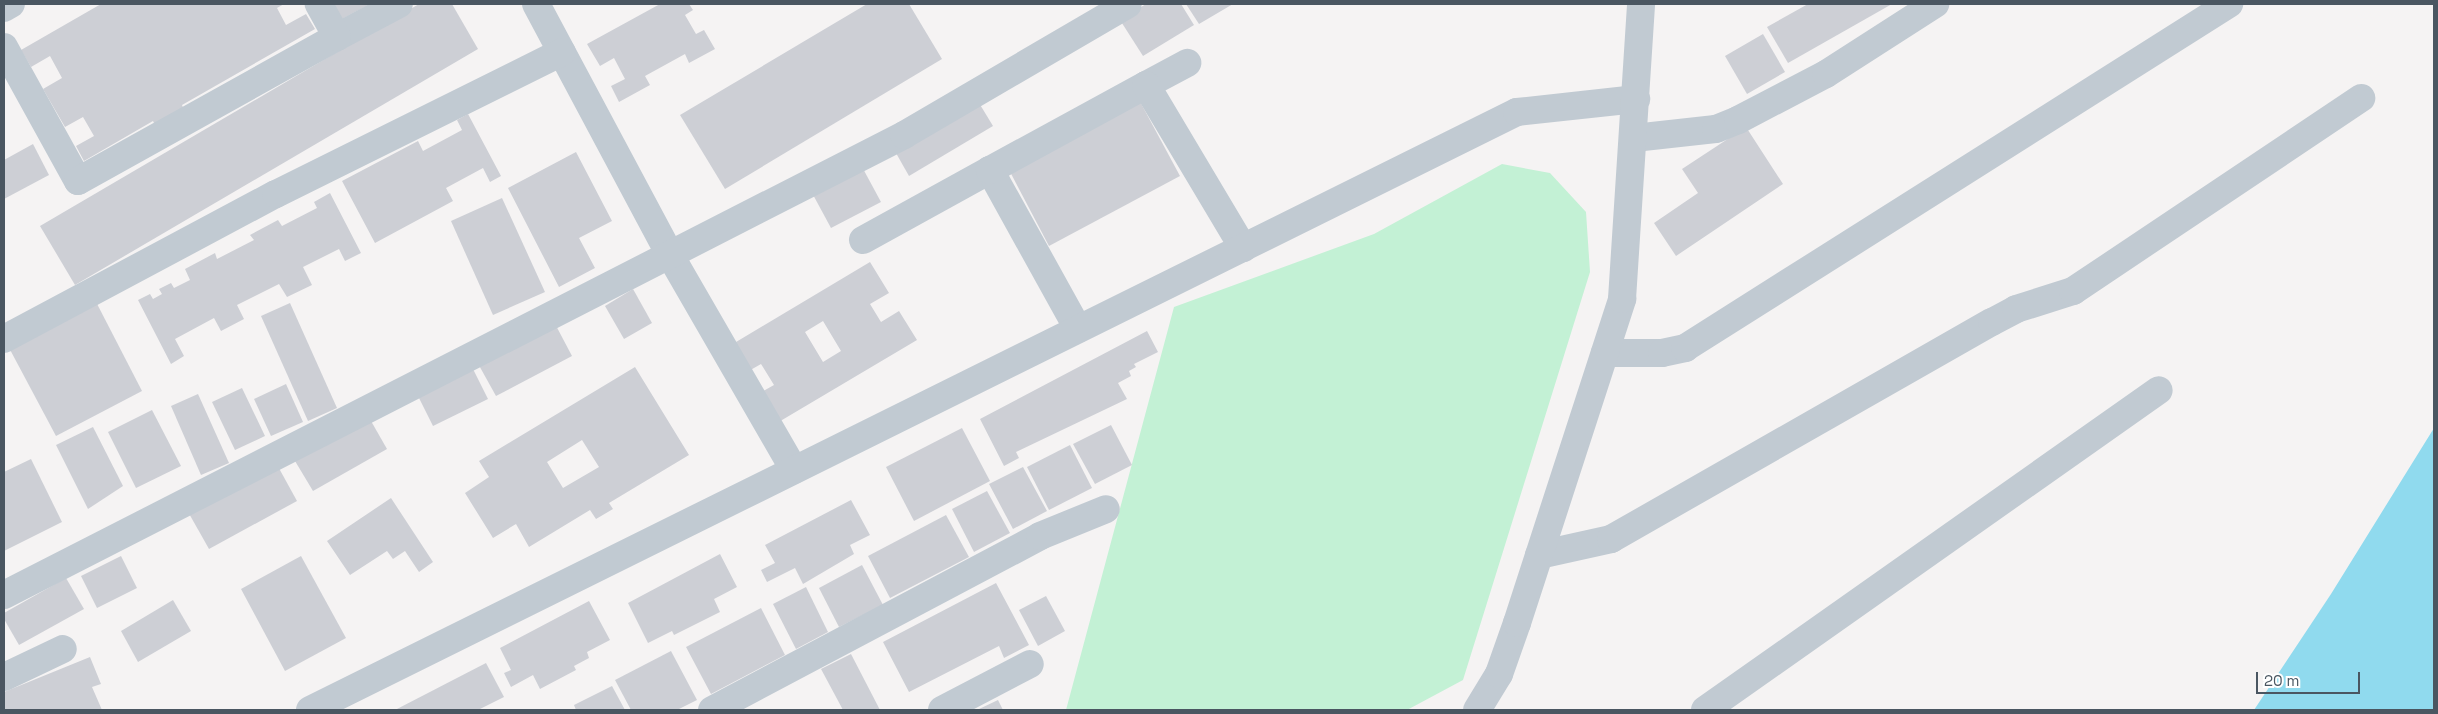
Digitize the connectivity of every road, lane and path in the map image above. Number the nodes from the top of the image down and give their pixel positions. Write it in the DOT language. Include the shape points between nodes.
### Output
graph roads {
  1 [pos="11,4"];
  2 [pos="319,4"];
  3 [pos="399,4"];
  4 [pos="536,4"];
  5 [pos="1128,4"];
  6 [pos="1641,4"];
  7 [pos="1935,4"];
  8 [pos="2229,4"];
  9 [pos="4,8"];
  10 [pos="337,37"];
  11 [pos="4,47"];
  12 [pos="562,52"];
  13 [pos="1187,64"];
  14 [pos="1146,85"];
  15 [pos="2361,98"];
  16 [pos="1636,99"];
  17 [pos="1634,138"];
  18 [pos="990,170"];
  19 [pos="863,240"];
  20 [pos="1243,248"];
  21 [pos="670,255"];
  22 [pos="1078,329"];
  23 [pos="4,339"];
  24 [pos="1605,354"];
  25 [pos="2159,390"];
  26 [pos="794,470"];
  27 [pos="1106,509"];
  28 [pos="1539,555"];
  29 [pos="4,595"];
  30 [pos="62,649"];
  31 [pos="1030,664"];
  32 [pos="4,677"];
  33 [pos="310,710"];
  34 [pos="712,710"];
  35 [pos="942,710"];
  36 [pos="1478,710"];
  37 [pos="1706,710"];
  1 -- 9 [label="street"];
  2 -- 10 [label="street"];
  3 -- 10 [label="street"];
  4 -- 12 [label="street"];
  5 -- 21 [label="street" via="904,135"];
  6 -- 16 [label="street"];
  7 -- 17 [label="street" via="1826,74 1738,120 1716,129"];
  8 -- 24 [label="street" via="1684,348 1662,353"];
  10 -- 11 [label="street" via="78,181"];
  12 -- 21 [label="street"];
  12 -- 23 [label="street" via="276,194"];
  13 -- 14 [label="street"];
  14 -- 18 [label="street"];
  14 -- 20 [label="street"];
  15 -- 28 [label="street" via="2073,291 2016,309 1611,539"];
  16 -- 17 [label="street"];
  16 -- 20 [label="street" via="1516,112"];
  17 -- 24 [label="street" via="1622,299"];
  18 -- 19 [label="street"];
  18 -- 22 [label="street"];
  20 -- 22 [label="street"];
  21 -- 26 [label="street"];
  21 -- 29 [label="street"];
  22 -- 26 [label="street"];
  24 -- 28 [label="street"];
  25 -- 37 [label="street"];
  26 -- 33 [label="street"];
  27 -- 34 [label="street" via="1040,536"];
  28 -- 36 [label="street" via="1499,674"];
  30 -- 32 [label="street"];
  31 -- 35 [label="street"];
}
